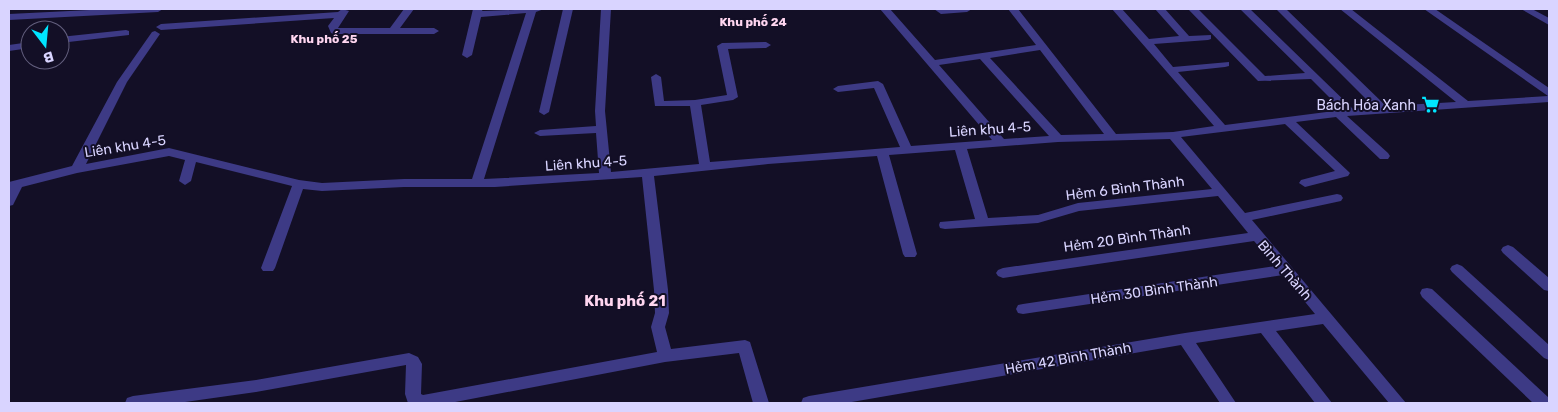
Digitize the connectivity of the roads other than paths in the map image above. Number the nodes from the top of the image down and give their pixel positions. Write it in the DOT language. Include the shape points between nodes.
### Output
graph roads {
  1 [pos="158,9"];
  2 [pos="409,9"];
  3 [pos="532,9"];
  4 [pos="538,9"];
  5 [pos="568,9"];
  6 [pos="606,9"];
  7 [pos="885,9"];
  8 [pos="939,9"];
  9 [pos="967,9"];
  10 [pos="1013,9"];
  11 [pos="1117,9"];
  12 [pos="1160,9"];
  13 [pos="1193,9"];
  14 [pos="1245,9"];
  15 [pos="1280,9"];
  16 [pos="1345,9"];
  17 [pos="1429,9"];
  18 [pos="1526,9"];
  19 [pos="477,11"];
  20 [pos="343,12"];
  21 [pos="9,16"];
  22 [pos="1549,22"];
  23 [pos="394,30"];
  24 [pos="434,31"];
  25 [pos="126,33"];
  26 [pos="1208,37"];
  27 [pos="70,39"];
  28 [pos="1187,39"];
  29 [pos="1146,42"];
  30 [pos="766,45"];
  31 [pos="1042,47"];
  32 [pos="467,55"];
  33 [pos="982,55"];
  34 [pos="934,63"];
  35 [pos="1225,64"];
  36 [pos="1171,70"];
  37 [pos="1313,76"];
  38 [pos="656,77"];
  39 [pos="838,89"];
  40 [pos="1549,94"];
  41 [pos="1549,99"];
  42 [pos="695,103"];
  43 [pos="1465,104"];
  44 [pos="1382,108"];
  45 [pos="544,112"];
  46 [pos="1350,112"];
  47 [pos="1338,113"];
  48 [pos="1286,119"];
  49 [pos="1222,128"];
  50 [pos="600,129"];
  51 [pos="540,133"];
  52 [pos="1172,135"];
  53 [pos="1112,136"];
  54 [pos="1058,139"];
  55 [pos="1001,143"];
  56 [pos="960,146"];
  57 [pos="907,150"];
  58 [pos="882,152"];
  59 [pos="1384,156"];
  60 [pos="192,157"];
  61 [pos="706,167"];
  62 [pos="77,168"];
  63 [pos="648,173"];
  64 [pos="604,177"];
  65 [pos="185,181"];
  66 [pos="1305,182"];
  67 [pos="477,183"];
  68 [pos="299,184"];
  69 [pos="13,185"];
  70 [pos="1220,192"];
  71 [pos="1337,198"];
  72 [pos="9,202"];
  73 [pos="1241,218"];
  74 [pos="983,224"];
  75 [pos="945,225"];
  76 [pos="1255,236"];
  77 [pos="1508,250"];
  78 [pos="910,254"];
  79 [pos="268,268"];
  80 [pos="1284,270"];
  81 [pos="1457,270"];
  82 [pos="1003,273"];
  83 [pos="1549,286"];
  84 [pos="1427,293"];
  85 [pos="1023,309"];
  86 [pos="1327,318"];
  87 [pos="1264,327"];
  88 [pos="1185,338"];
  89 [pos="1549,354"];
  90 [pos="665,356"];
  91 [pos="133,403"];
  92 [pos="761,403"];
  93 [pos="809,403"];
  94 [pos="1228,403"];
  95 [pos="1324,403"];
  96 [pos="1398,403"];
  97 [pos="1542,403"];
  1 -- 21 [label="street"];
  2 -- 23 [label="street"];
  3 -- 4 [label="street"];
  3 -- 19 [label="street"];
  3 -- 67 [label="street"];
  5 -- 45 [label="street"];
  6 -- 50 [label="street"];
  7 -- 34 [label="street"];
  8 -- 9 [label="street"];
  10 -- 31 [label="street"];
  11 -- 29 [label="street"];
  12 -- 28 [label="street"];
  13 -- 37 [label="street" via="1262,79"];
  14 -- 37 [label="street"];
  15 -- 44 [label="street"];
  16 -- 43 [label="street"];
  17 -- 40 [label="street"];
  18 -- 22 [label="street"];
  19 -- 32 [label="street"];
  20 -- 23 [label="street" via="333,26 334,31"];
  20 -- 62 [label="street" via="158,30 122,82"];
  23 -- 24 [label="street"];
  25 -- 27 [label="street"];
  26 -- 28 [label="street"];
  28 -- 29 [label="street"];
  29 -- 36 [label="street"];
  30 -- 42 [label="street" via="722,46 733,97"];
  31 -- 33 [label="street"];
  31 -- 53 [label="street"];
  33 -- 34 [label="street"];
  33 -- 54 [label="street"];
  34 -- 55 [label="street"];
  35 -- 36 [label="street"];
  36 -- 49 [label="street"];
  37 -- 46 [label="street"];
  38 -- 42 [label="street" via="659,104"];
  39 -- 57 [label="street" via="878,84"];
  41 -- 43 [label="street, Liên khu 4-5"];
  42 -- 61 [label="street"];
  43 -- 44 [label="street, Liên khu 4-5"];
  44 -- 46 [label="street, Liên khu 4-5"];
  46 -- 47 [label="street, Liên khu 4-5"];
  47 -- 48 [label="street, Liên khu 4-5"];
  47 -- 59 [label="street"];
  48 -- 49 [label="street, Liên khu 4-5"];
  48 -- 66 [label="street" via="1344,173"];
  49 -- 52 [label="street, Liên khu 4-5"];
  50 -- 51 [label="street"];
  50 -- 64 [label="street"];
  52 -- 53 [label="street, Liên khu 4-5"];
  52 -- 70 [label="street, Bình Thành"];
  53 -- 54 [label="street, Liên khu 4-5"];
  54 -- 55 [label="street, Liên khu 4-5"];
  55 -- 56 [label="street, Liên khu 4-5"];
  56 -- 57 [label="street, Liên khu 4-5"];
  56 -- 74 [label="street"];
  57 -- 58 [label="street, Liên khu 4-5"];
  58 -- 61 [label="street, Liên khu 4-5"];
  58 -- 78 [label="street"];
  60 -- 62 [label="street, Liên khu 4-5" via="158,153"];
  60 -- 65 [label="street"];
  60 -- 68 [label="street, Liên khu 4-5"];
  61 -- 63 [label="street, Liên khu 4-5"];
  62 -- 69 [label="street, Liên khu 4-5"];
  63 -- 64 [label="street, Liên khu 4-5"];
  63 -- 90 [label="street" via="661,290 662,313 658,327"];
  64 -- 67 [label="street, Liên khu 4-5"];
  67 -- 68 [label="street, Liên khu 4-5" via="322,187"];
  68 -- 79 [label="street"];
  69 -- 72 [label="street"];
  70 -- 73 [label="street, Bình Thành"];
  70 -- 74 [label="street, Hẻm 6 Bình Thành" via="1078,207 1038,218"];
  71 -- 73 [label="street"];
  73 -- 76 [label="street, Bình Thành"];
  74 -- 75 [label="street, Hẻm 6 Bình Thành"];
  76 -- 80 [label="street, Bình Thành"];
  76 -- 82 [label="street, Hẻm 20 Bình Thành"];
  77 -- 83 [label="street"];
  80 -- 85 [label="street, Hẻm 30 Bình Thành"];
  80 -- 86 [label="street, Bình Thành"];
  81 -- 89 [label="street"];
  84 -- 97 [label="street"];
  86 -- 87 [label="street, Hẻm 42 Bình Thành"];
  86 -- 96 [label="street, Bình Thành"];
  87 -- 88 [label="street, Hẻm 42 Bình Thành"];
  87 -- 95 [label="street"];
  88 -- 93 [label="street, Hẻm 42 Bình Thành"];
  88 -- 94 [label="street"];
  90 -- 91 [label="street" via="423,402 415,401 414,364 409,359 256,386"];
  90 -- 92 [label="street" via="745,346"];
}
